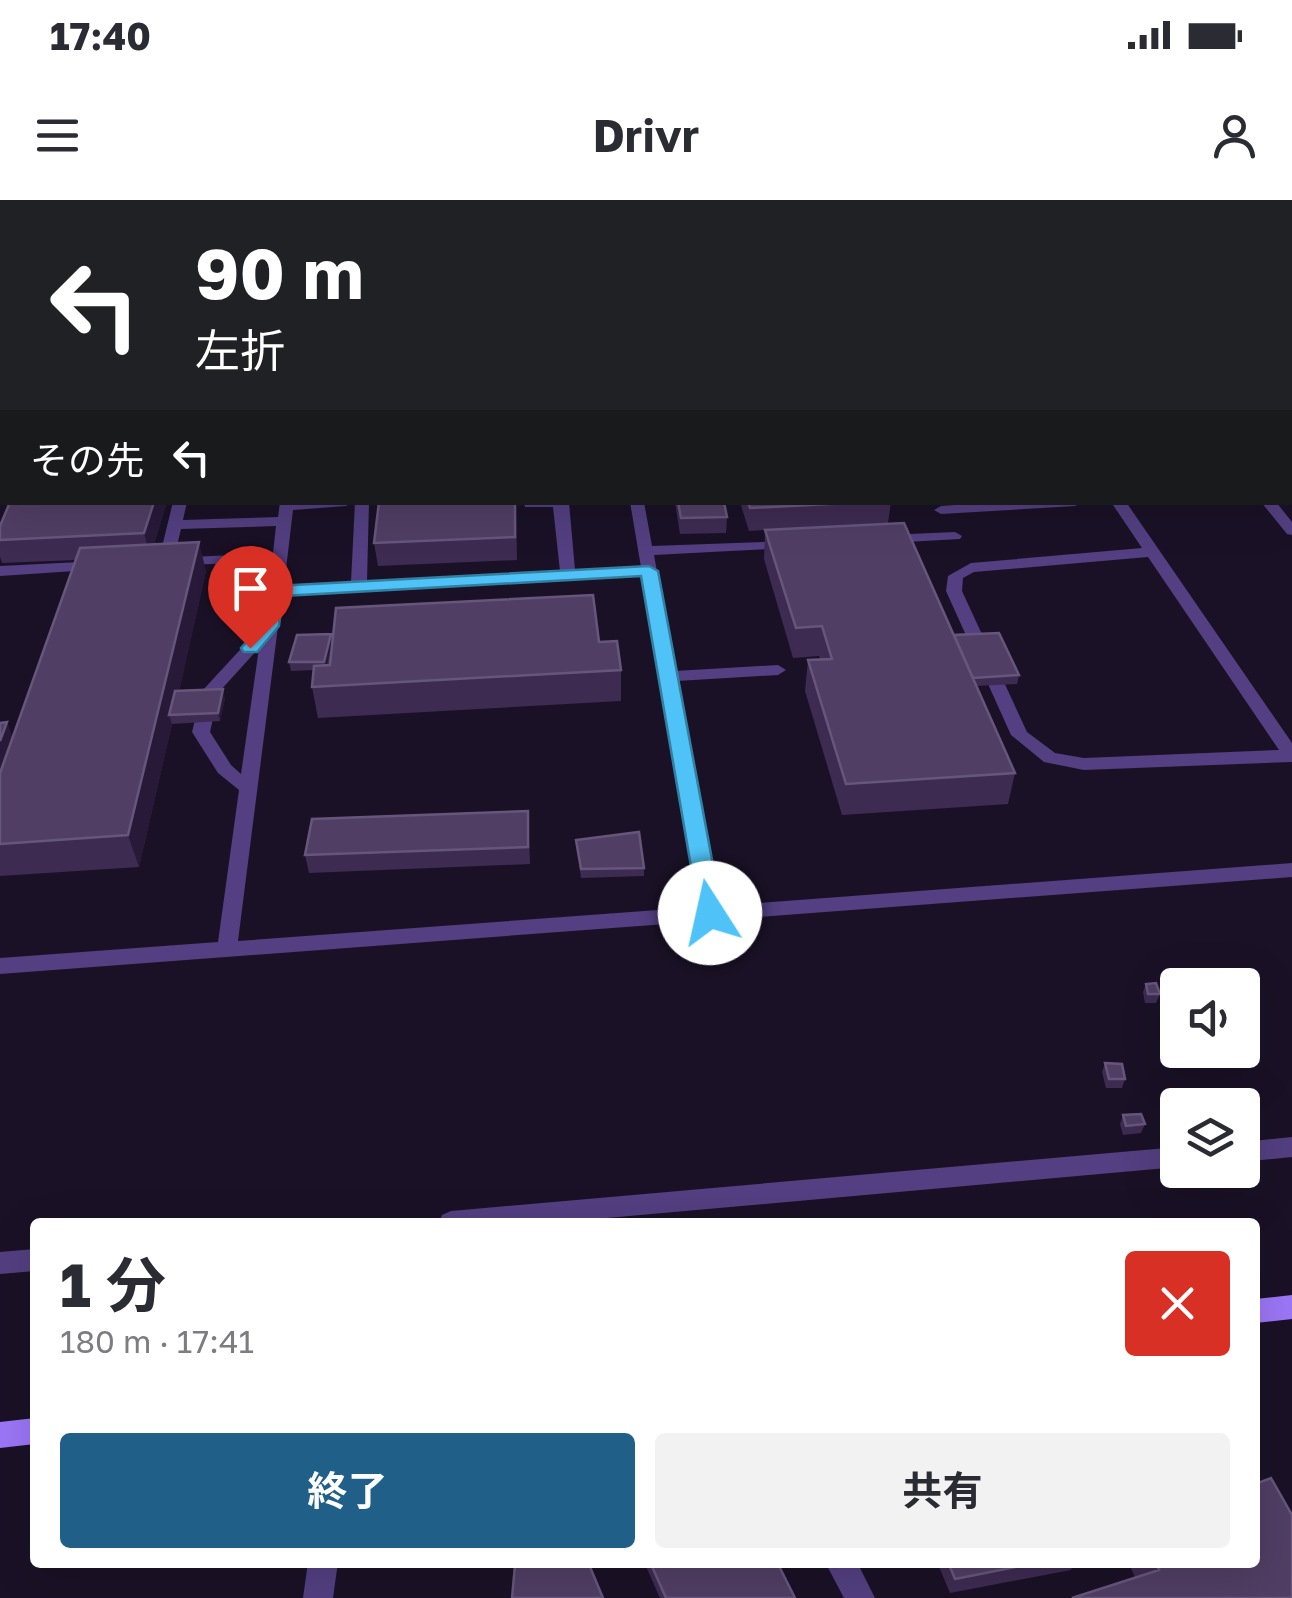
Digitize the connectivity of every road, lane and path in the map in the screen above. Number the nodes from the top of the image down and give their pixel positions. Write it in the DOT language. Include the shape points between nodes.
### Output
graph roads {
  1 [pos="179,505"];
  2 [pos="324,505"];
  3 [pos="362,505"];
  4 [pos="561,505"];
  5 [pos="638,505"];
  6 [pos="973,505"];
  7 [pos="1120,505"];
  8 [pos="1270,505"];
  9 [pos="939,506"];
  10 [pos="286,510"];
  11 [pos="175,525"];
  12 [pos="1292,531"];
  13 [pos="954,536"];
  14 [pos="877,540"];
  15 [pos="800,544"];
  16 [pos="646,551"];
  17 [pos="1152,552"];
  18 [pos="280,558"];
  19 [pos="165,563"];
  20 [pos="147,564"];
  21 [pos="112,566"];
  22 [pos="971,568"];
  23 [pos="0,571"];
  24 [pos="649,571"];
  25 [pos="568,575"];
  26 [pos="360,586"];
  27 [pos="275,591"];
  28 [pos="270,626"];
  29 [pos="778,670"];
  30 [pos="668,676"];
  31 [pos="1292,756"];
  32 [pos="248,788"];
  33 [pos="1292,870"];
  34 [pos="710,913"];
  35 [pos="227,948"];
  36 [pos="0,966"];
  37 [pos="1292,1147"];
  38 [pos="1260,1150"];
  39 [pos="1160,1160"];
  40 [pos="497,1218"];
  41 [pos="30,1260"];
  42 [pos="0,1263"];
  43 [pos="1292,1307"];
  44 [pos="1260,1310"];
  45 [pos="30,1432"];
  46 [pos="0,1435"];
  47 [pos="322,1568"];
  48 [pos="843,1568"];
  49 [pos="318,1598"];
  50 [pos="860,1598"];
  1 -- 11 [label="street"];
  2 -- 10 [label="street"];
  3 -- 26 [label="street"];
  4 -- 25 [label="street"];
  5 -- 16 [label="street"];
  6 -- 9 [label="street"];
  7 -- 17 [label="street"];
  8 -- 12 [label="street"];
  9 -- 13 [label="street"];
  10 -- 11 [label="street"];
  10 -- 18 [label="street"];
  11 -- 19 [label="street"];
  13 -- 14 [label="street"];
  13 -- 22 [label="street"];
  15 -- 16 [label="street"];
  16 -- 24 [label="street"];
  17 -- 22 [label="street"];
  17 -- 31 [label="street"];
  18 -- 19 [label="street"];
  18 -- 27 [label="street"];
  19 -- 20 [label="street"];
  21 -- 23 [label="street" via="74,574"];
  22 -- 31 [label="street" via="956,576 954,590 1020,736 1050,758 1084,764"];
  24 -- 25 [label="street"];
  24 -- 30 [label="street"];
  25 -- 26 [label="street"];
  26 -- 27 [label="street"];
  27 -- 28 [label="street"];
  28 -- 32 [label="street"];
  28 -- 32 [label="street" via="210,691 201,732 224,769"];
  29 -- 30 [label="street"];
  30 -- 34 [label="street"];
  32 -- 35 [label="street"];
  33 -- 34 [label="street"];
  34 -- 35 [label="street"];
  35 -- 36 [label="street"];
  37 -- 38 [label="street"];
  39 -- 40 [label="street"];
  41 -- 42 [label="street"];
  43 -- 44 [label="street"];
  45 -- 46 [label="street"];
  47 -- 49 [label="street"];
  48 -- 50 [label="street"];
}
